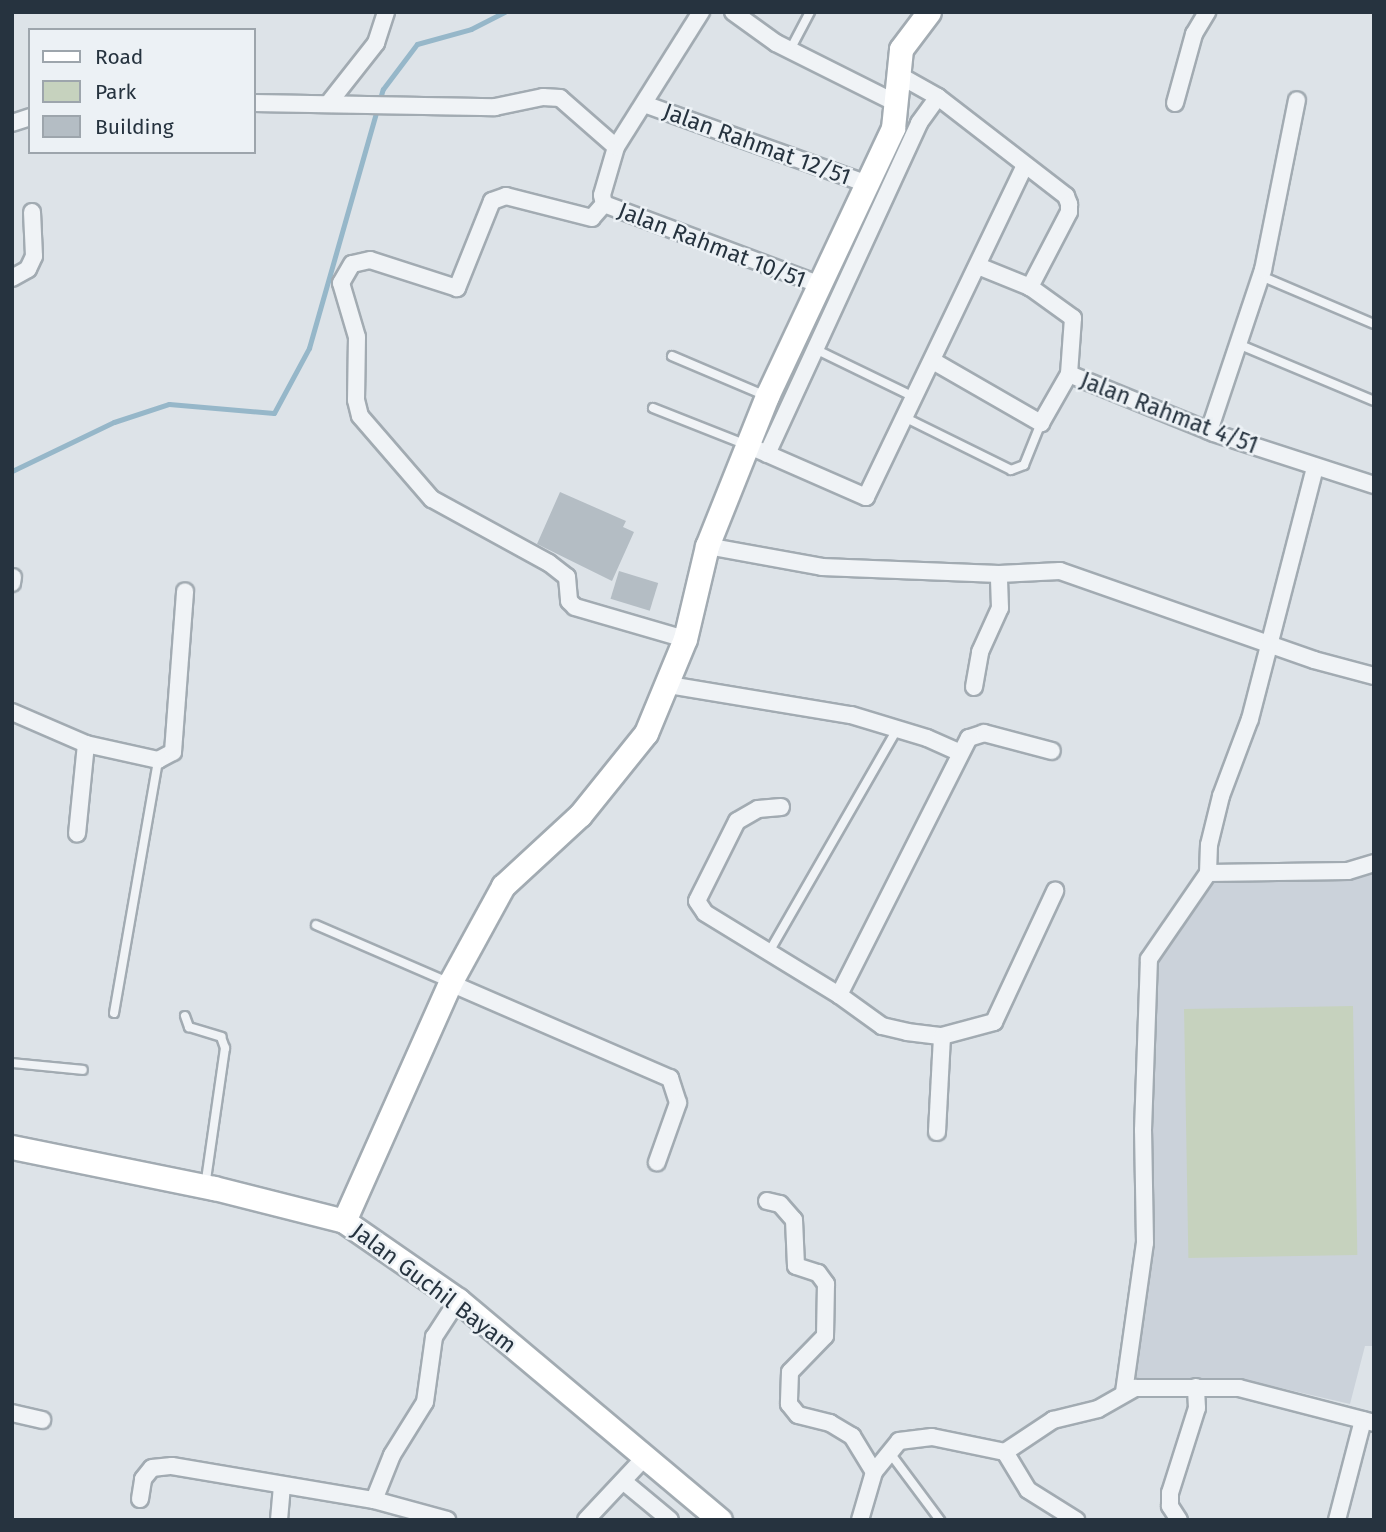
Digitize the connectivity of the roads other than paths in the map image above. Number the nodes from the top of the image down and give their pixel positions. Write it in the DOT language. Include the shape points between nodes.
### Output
graph roads {
  1 [pos="386,12"];
  2 [pos="701,12"];
  3 [pos="733,12"];
  4 [pos="810,12"];
  5 [pos="929,12"];
  6 [pos="1207,12"];
  7 [pos="790,50"];
  8 [pos="897,74"];
  9 [pos="938,97"];
  10 [pos="1297,100"];
  11 [pos="894,102"];
  12 [pos="256,103"];
  13 [pos="1175,103"];
  14 [pos="328,104"];
  15 [pos="644,104"];
  16 [pos="616,147"];
  17 [pos="1025,165"];
  18 [pos="870,185"];
  19 [pos="604,204"];
  20 [pos="32,212"];
  21 [pos="978,266"];
  22 [pos="1261,276"];
  23 [pos="12,278"];
  24 [pos="821,285"];
  25 [pos="1030,287"];
  26 [pos="1374,324"];
  27 [pos="1238,344"];
  28 [pos="815,349"];
  29 [pos="672,356"];
  30 [pos="933,361"];
  31 [pos="1069,374"];
  32 [pos="767,396"];
  33 [pos="916,398"];
  34 [pos="1374,401"];
  35 [pos="653,408"];
  36 [pos="906,418"];
  37 [pos="1041,423"];
  38 [pos="1209,431"];
  39 [pos="757,449"];
  40 [pos="1315,468"];
  41 [pos="1374,485"];
  42 [pos="706,546"];
  43 [pos="999,575"];
  44 [pos="13,577"];
  45 [pos="12,583"];
  46 [pos="185,591"];
  47 [pos="685,639"];
  48 [pos="1271,641"];
  49 [pos="1374,676"];
  50 [pos="668,685"];
  51 [pos="974,687"];
  52 [pos="12,712"];
  53 [pos="898,728"];
  54 [pos="86,744"];
  55 [pos="1052,751"];
  56 [pos="960,753"];
  57 [pos="158,760"];
  58 [pos="780,807"];
  59 [pos="77,834"];
  60 [pos="1374,863"];
  61 [pos="1208,873"];
  62 [pos="1055,891"];
  63 [pos="316,925"];
  64 [pos="767,954"];
  65 [pos="450,983"];
  66 [pos="839,995"];
  67 [pos="114,1013"];
  68 [pos="185,1016"];
  69 [pos="942,1036"];
  70 [pos="12,1063"];
  71 [pos="83,1070"];
  72 [pos="937,1132"];
  73 [pos="12,1146"];
  74 [pos="657,1162"];
  75 [pos="205,1186"];
  76 [pos="767,1201"];
  77 [pos="344,1221"];
  78 [pos="458,1300"];
  79 [pos="1196,1387"];
  80 [pos="1124,1392"];
  81 [pos="12,1413"];
  82 [pos="42,1420"];
  83 [pos="1368,1421"];
  84 [pos="888,1451"];
  85 [pos="1005,1452"];
  86 [pos="646,1456"];
  87 [pos="874,1472"];
  88 [pos="623,1481"];
  89 [pos="282,1488"];
  90 [pos="141,1499"];
  91 [pos="374,1500"];
  92 [pos="279,1520"];
  93 [pos="447,1520"];
  94 [pos="586,1520"];
  95 [pos="670,1520"];
  96 [pos="720,1520"];
  97 [pos="860,1520"];
  98 [pos="940,1520"];
  99 [pos="1076,1520"];
  100 [pos="1179,1520"];
  101 [pos="1337,1520"];
  1 -- 14 [label="street" via="376,43"];
  2 -- 15 [label="street"];
  3 -- 7 [label="street"];
  4 -- 7 [label="lane"];
  5 -- 8 [label="street" via="901,49"];
  6 -- 13 [label="street" via="1194,34"];
  7 -- 11 [label="street"];
  8 -- 9 [label="street"];
  8 -- 11 [label="street"];
  9 -- 17 [label="street"];
  9 -- 28 [label="street" via="919,123"];
  10 -- 22 [label="street"];
  11 -- 18 [label="street" via="892,128"];
  12 -- 14 [label="street"];
  14 -- 16 [label="street" via="495,107 543,97 560,99"];
  15 -- 16 [label="street"];
  15 -- 18 [label="street, Jalan Rahmat 12/51"];
  16 -- 19 [label="street" via="602,195"];
  17 -- 21 [label="street"];
  17 -- 25 [label="street" via="1066,196 1069,204"];
  18 -- 24 [label="street"];
  19 -- 24 [label="street, Jalan Rahmat 10/51"];
  19 -- 47 [label="street" via="592,218 506,196 492,201 457,288 370,260 352,264 341,283 357,337 356,400 360,416 432,499 550,563 567,577 569,601 575,607"];
  20 -- 23 [label="street" via="34,256 28,269"];
  21 -- 25 [label="street"];
  21 -- 30 [label="street"];
  22 -- 26 [label="lane"];
  22 -- 27 [label="street"];
  24 -- 32 [label="street"];
  25 -- 31 [label="street, Jalan Rahmat 4/51" via="1073,318"];
  27 -- 34 [label="lane"];
  27 -- 38 [label="street"];
  28 -- 33 [label="lane"];
  28 -- 39 [label="street"];
  29 -- 32 [label="lane"];
  30 -- 33 [label="street"];
  30 -- 37 [label="street"];
  31 -- 37 [label="street"];
  31 -- 38 [label="street, Jalan Rahmat 4/51"];
  32 -- 39 [label="street"];
  33 -- 36 [label="street"];
  35 -- 39 [label="lane"];
  36 -- 37 [label="lane" via="1018,470"];
  36 -- 39 [label="street" via="866,497"];
  38 -- 40 [label="street, Jalan Rahmat 4/51"];
  39 -- 42 [label="street"];
  40 -- 41 [label="street, Jalan Rahmat 4/51"];
  40 -- 48 [label="street"];
  42 -- 43 [label="street" via="822,567"];
  42 -- 47 [label="street"];
  43 -- 48 [label="street" via="1060,571"];
  43 -- 51 [label="street" via="1000,608 980,652"];
  44 -- 45 [label="street"];
  46 -- 57 [label="street" via="173,752"];
  47 -- 50 [label="street"];
  48 -- 49 [label="street" via="1314,660"];
  48 -- 61 [label="street" via="1250,719 1221,796 1209,845"];
  50 -- 53 [label="street" via="851,715"];
  50 -- 65 [label="street" via="646,733 614,777 580,816 503,886"];
  52 -- 54 [label="street"];
  53 -- 56 [label="street"];
  53 -- 64 [label="lane"];
  54 -- 57 [label="street"];
  54 -- 59 [label="street"];
  55 -- 56 [label="street" via="975,733"];
  56 -- 66 [label="street"];
  57 -- 67 [label="lane"];
  58 -- 64 [label="street" via="758,809 737,821 697,901 705,913"];
  60 -- 61 [label="street" via="1348,871"];
  61 -- 80 [label="street" via="1156,947 1145,975 1145,1243"];
  62 -- 69 [label="street" via="994,1022"];
  63 -- 65 [label="lane"];
  64 -- 66 [label="street"];
  65 -- 74 [label="street" via="670,1078 678,1103"];
  65 -- 77 [label="street"];
  66 -- 69 [label="street" via="882,1027"];
  68 -- 75 [label="lane" via="189,1027 221,1037 225,1048"];
  69 -- 72 [label="street"];
  70 -- 71 [label="lane"];
  73 -- 75 [label="street, Jalan Guchil Bayam"];
  75 -- 77 [label="street, Jalan Guchil Bayam"];
  76 -- 87 [label="street" via="780,1205 794,1220 796,1266 818,1273 826,1284 825,1336 790,1372 789,1404 797,1415 830,1423 852,1436"];
  77 -- 78 [label="street, Jalan Guchil Bayam"];
  78 -- 86 [label="street, Jalan Guchil Bayam"];
  78 -- 91 [label="street" via="434,1336 425,1402 391,1455"];
  79 -- 80 [label="street"];
  79 -- 83 [label="street" via="1239,1388"];
  79 -- 100 [label="street" via="1197,1408 1170,1493 1170,1506"];
  80 -- 85 [label="street" via="1098,1409 1054,1420"];
  81 -- 82 [label="street"];
  83 -- 101 [label="street"];
  84 -- 85 [label="street" via="899,1441 932,1437"];
  84 -- 87 [label="street"];
  84 -- 98 [label="lane"];
  85 -- 99 [label="street" via="1028,1490"];
  86 -- 88 [label="street"];
  86 -- 96 [label="street, Jalan Guchil Bayam"];
  87 -- 97 [label="street"];
  88 -- 94 [label="street"];
  88 -- 95 [label="street"];
  89 -- 90 [label="street" via="162,1467 152,1468 143,1479"];
  89 -- 91 [label="street"];
  89 -- 92 [label="street"];
  91 -- 93 [label="street"];
}
